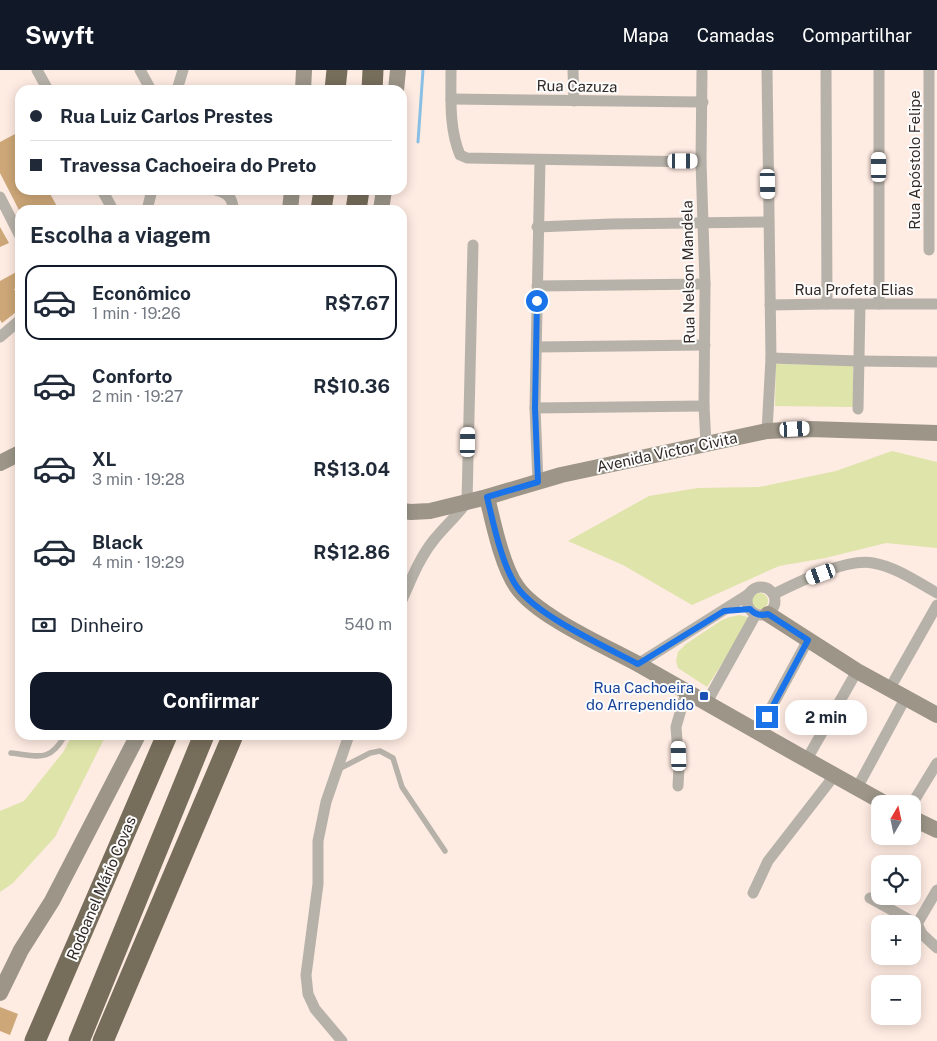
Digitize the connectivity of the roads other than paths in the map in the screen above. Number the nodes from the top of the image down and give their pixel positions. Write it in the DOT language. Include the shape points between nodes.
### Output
graph roads {
  1 [pos="37,70"];
  2 [pos="140,70"];
  3 [pos="183,70"];
  4 [pos="304,70"];
  5 [pos="337,70"];
  6 [pos="373,70"];
  7 [pos="398,70"];
  8 [pos="451,70"];
  9 [pos="573,70"];
  10 [pos="702,70"];
  11 [pos="767,70"];
  12 [pos="826,70"];
  13 [pos="879,70"];
  14 [pos="929,70"];
  15 [pos="45,85"];
  16 [pos="149,85"];
  17 [pos="178,85"];
  18 [pos="303,85"];
  19 [pos="336,85"];
  20 [pos="372,85"];
  21 [pos="396,85"];
  22 [pos="450,99"];
  23 [pos="574,101"];
  24 [pos="703,102"];
  25 [pos="540,160"];
  26 [pos="701,162"];
  27 [pos="226,195"];
  28 [pos="0,197"];
  29 [pos="232,205"];
  30 [pos="768,222"];
  31 [pos="702,223"];
  32 [pos="15,226"];
  33 [pos="537,227"];
  34 [pos="472,245"];
  35 [pos="929,250"];
  36 [pos="704,284"];
  37 [pos="537,286"];
  38 [pos="827,304"];
  39 [pos="860,304"];
  40 [pos="879,304"];
  41 [pos="937,304"];
  42 [pos="770,306"];
  43 [pos="15,324"];
  44 [pos="0,337"];
  45 [pos="705,345"];
  46 [pos="537,347"];
  47 [pos="771,358"];
  48 [pos="858,361"];
  49 [pos="937,362"];
  50 [pos="704,406"];
  51 [pos="535,408"];
  52 [pos="858,409"];
  53 [pos="767,431"];
  54 [pos="937,433"];
  55 [pos="706,444"];
  56 [pos="15,456"];
  57 [pos="0,463"];
  58 [pos="538,482"];
  59 [pos="487,497"];
  60 [pos="467,502"];
  61 [pos="407,512"];
  62 [pos="407,589"];
  63 [pos="937,593"];
  64 [pos="748,594"];
  65 [pos="774,594"];
  66 [pos="937,605"];
  67 [pos="724,611"];
  68 [pos="758,612"];
  69 [pos="808,640"];
  70 [pos="638,664"];
  71 [pos="857,671"];
  72 [pos="890,688"];
  73 [pos="686,692"];
  74 [pos="906,697"];
  75 [pos="707,702"];
  76 [pos="937,715"];
  77 [pos="758,732"];
  78 [pos="62,740"];
  79 [pos="135,740"];
  80 [pos="165,740"];
  81 [pos="202,740"];
  82 [pos="231,740"];
  83 [pos="237,740"];
  84 [pos="347,740"];
  85 [pos="11,753"];
  86 [pos="807,760"];
  87 [pos="937,763"];
  88 [pos="336,771"];
  89 [pos="834,776"];
  90 [pos="678,786"];
  91 [pos="857,788"];
  92 [pos="917,795"];
  93 [pos="871,796"];
  94 [pos="921,822"];
  95 [pos="937,830"];
  96 [pos="445,850"];
  97 [pos="937,890"];
  98 [pos="753,893"];
  99 [pos="870,898"];
  100 [pos="901,915"];
  101 [pos="921,917"];
  102 [pos="921,932"];
  103 [pos="937,948"];
  104 [pos="0,993"];
  105 [pos="34,1041"];
  106 [pos="79,1041"];
  107 [pos="103,1041"];
  108 [pos="115,1041"];
  109 [pos="342,1041"];
  1 -- 15 [label="street"];
  2 -- 16 [label="street"];
  3 -- 17 [label="street"];
  4 -- 18 [label="main road"];
  5 -- 19 [label="highway"];
  6 -- 20 [label="highway"];
  7 -- 21 [label="main road"];
  8 -- 22 [label="street"];
  9 -- 23 [label="street"];
  10 -- 24 [label="street, Rua Nelson Mandela"];
  11 -- 30 [label="street"];
  12 -- 38 [label="street"];
  13 -- 40 [label="street"];
  14 -- 35 [label="street, Rua Apóstolo Felipe"];
  22 -- 23 [label="street, Rua Cazuza"];
  22 -- 25 [label="street" via="460,156"];
  23 -- 24 [label="street, Rua Cazuza"];
  24 -- 26 [label="street, Rua Nelson Mandela"];
  25 -- 26 [label="street"];
  25 -- 33 [label="street"];
  26 -- 31 [label="street, Rua Nelson Mandela"];
  27 -- 29 [label="street" via="231,198"];
  28 -- 32 [label="street"];
  30 -- 31 [label="street"];
  30 -- 42 [label="street"];
  31 -- 33 [label="street"];
  31 -- 36 [label="street, Rua Nelson Mandela"];
  33 -- 37 [label="street"];
  34 -- 60 [label="street"];
  36 -- 37 [label="street"];
  36 -- 45 [label="street, Rua Nelson Mandela"];
  37 -- 46 [label="street"];
  38 -- 39 [label="street, Rua Profeta Elias"];
  38 -- 42 [label="street, Rua Profeta Elias"];
  39 -- 40 [label="street, Rua Profeta Elias"];
  39 -- 48 [label="street"];
  40 -- 41 [label="street, Rua Profeta Elias"];
  42 -- 47 [label="street"];
  43 -- 44 [label="street"];
  45 -- 46 [label="street"];
  45 -- 50 [label="street, Rua Nelson Mandela"];
  46 -- 51 [label="street"];
  47 -- 48 [label="street"];
  47 -- 53 [label="street"];
  48 -- 49 [label="street"];
  48 -- 52 [label="street"];
  50 -- 51 [label="street"];
  50 -- 55 [label="street, Rua Nelson Mandela"];
  51 -- 58 [label="street"];
  53 -- 54 [label="main road, Avenida Victor Civita"];
  53 -- 55 [label="main road, Avenida Victor Civita"];
  55 -- 58 [label="main road, Avenida Victor Civita"];
  56 -- 57 [label="main road"];
  58 -- 59 [label="main road, Avenida Victor Civita"];
  59 -- 60 [label="main road, Avenida Victor Civita"];
  59 -- 70 [label="main road" via="508,569 528,600"];
  60 -- 61 [label="main road, Avenida Victor Civita" via="430,511"];
  60 -- 62 [label="street" via="434,540"];
  63 -- 65 [label="street" via="887,567 862,562 825,572"];
  64 -- 65 [label="street" via="759,587"];
  64 -- 67 [label="street"];
  64 -- 68 [label="street" via="747,602"];
  65 -- 68 [label="street" via="775,605"];
  66 -- 72 [label="street"];
  67 -- 68 [label="street"];
  67 -- 70 [label="street"];
  68 -- 69 [label="main road"];
  68 -- 75 [label="street"];
  69 -- 71 [label="main road"];
  69 -- 77 [label="street"];
  70 -- 73 [label="main road"];
  71 -- 72 [label="main road"];
  71 -- 86 [label="street"];
  72 -- 74 [label="main road"];
  73 -- 75 [label="main road"];
  73 -- 90 [label="street" via="676,726"];
  74 -- 76 [label="main road"];
  74 -- 91 [label="street"];
  75 -- 77 [label="main road"];
  77 -- 86 [label="main road"];
  78 -- 85 [label="lane" via="51,754"];
  79 -- 104 [label="main road" via="57,892 21,950"];
  80 -- 105 [label="highway, Rodoanel Mário Covas"];
  81 -- 106 [label="highway"];
  82 -- 107 [label="highway"];
  83 -- 108 [label="highway" via="166,922"];
  84 -- 88 [label="street"];
  86 -- 89 [label="main road"];
  87 -- 92 [label="street"];
  88 -- 96 [label="lane" via="380,750 393,758 402,788"];
  88 -- 109 [label="street" via="318,841 318,884 306,975 308,994 315,1009"];
  89 -- 91 [label="main road"];
  89 -- 98 [label="street" via="768,861"];
  91 -- 93 [label="main road"];
  94 -- 95 [label="main road"];
  97 -- 101 [label="street"];
  99 -- 100 [label="street"];
  102 -- 103 [label="street"];
}
